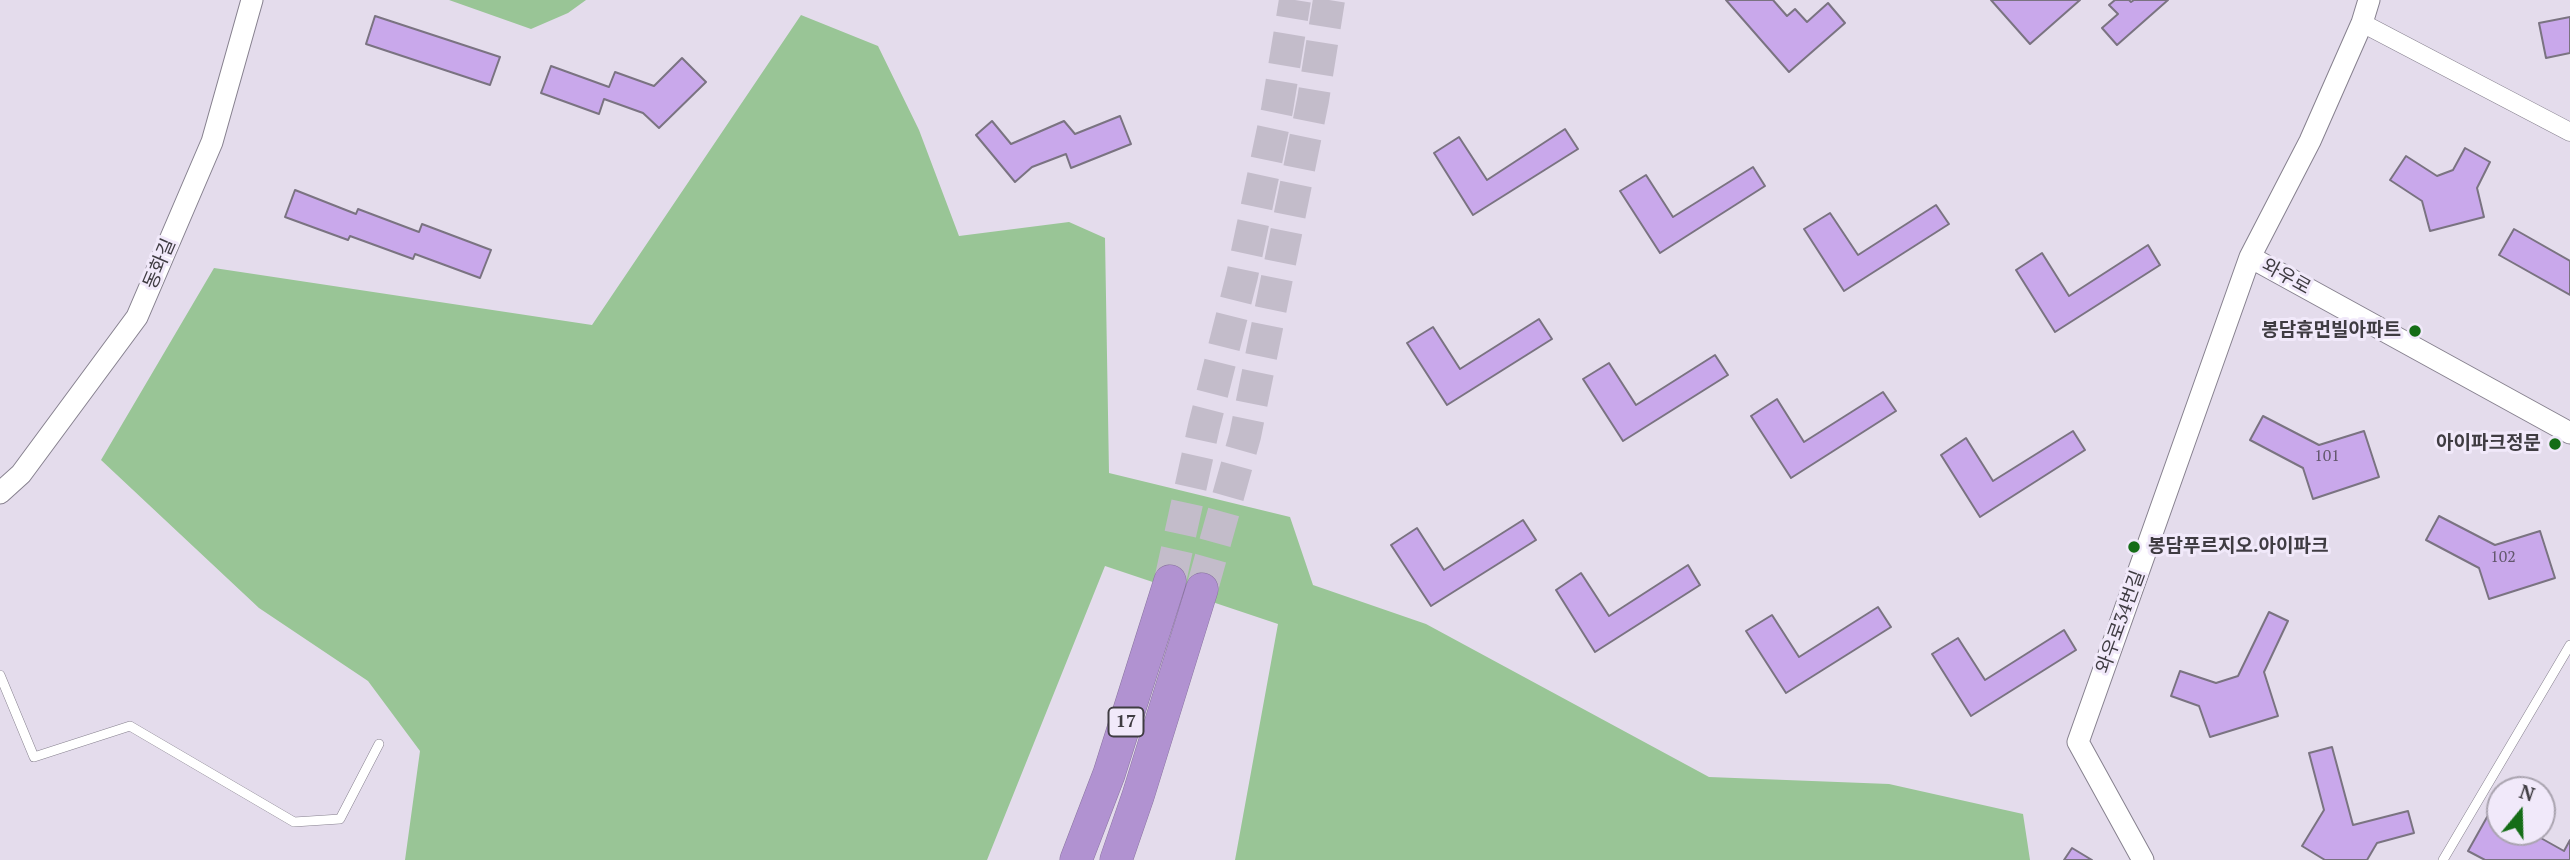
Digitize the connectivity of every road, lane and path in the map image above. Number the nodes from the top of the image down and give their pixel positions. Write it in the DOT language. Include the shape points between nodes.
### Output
graph roads {
  1 [pos="252,0"];
  2 [pos="2369,0"];
  3 [pos="2362,23"];
  4 [pos="2570,132"];
  5 [pos="2250,257"];
  6 [pos="2570,433"];
  7 [pos="0,493"];
  8 [pos="1170,581"];
  9 [pos="1202,589"];
  10 [pos="2570,645"];
  11 [pos="0,675"];
  12 [pos="379,744"];
  13 [pos="1076,860"];
  14 [pos="1116,860"];
  15 [pos="2143,860"];
  16 [pos="2443,860"];
  1 -- 7 [label="street, 동화길" via="212,142 137,317 21,474"];
  2 -- 3 [label="street, 와우로"];
  3 -- 4 [label="street"];
  3 -- 5 [label="street, 와우로" via="2310,141"];
  5 -- 6 [label="street, 와우로"];
  5 -- 15 [label="street, 와우로34번길" via="2078,742"];
  8 -- 13 [label="highway, 17" via="1109,774"];
  9 -- 14 [label="highway, 17"];
  10 -- 16 [label="lane"];
  11 -- 12 [label="lane" via="34,757 130,726 293,822 340,819"];
}
